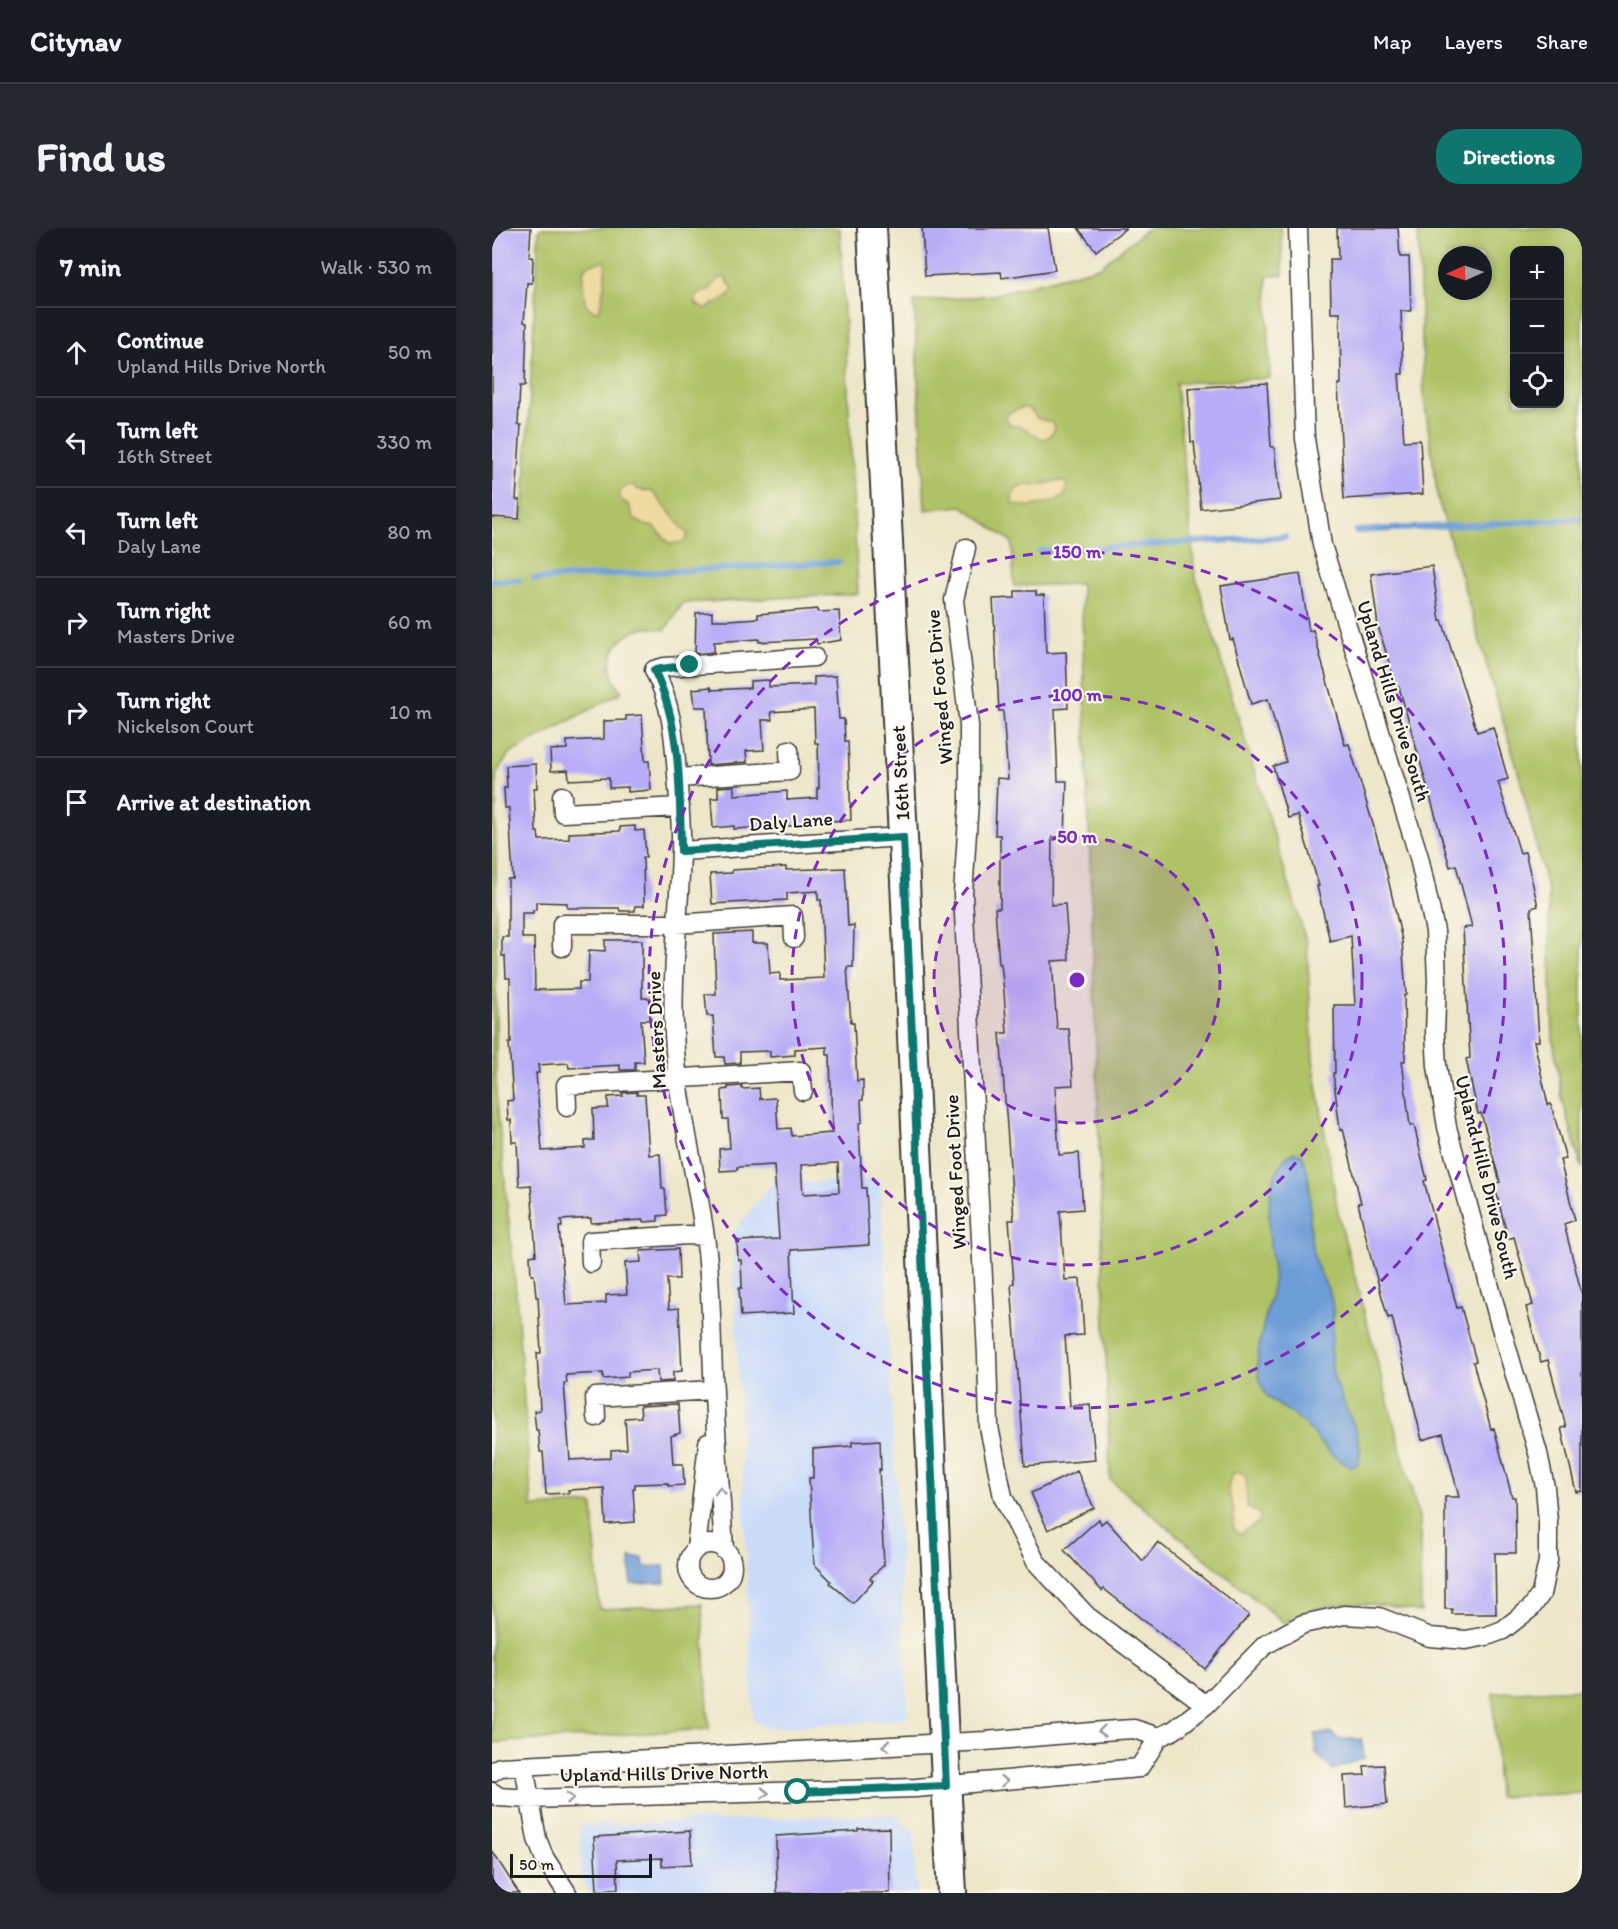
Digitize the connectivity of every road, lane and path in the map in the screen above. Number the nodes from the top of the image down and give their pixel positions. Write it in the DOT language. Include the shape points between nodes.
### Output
graph roads {
  1 [pos="872,228"];
  2 [pos="1298,228"];
  3 [pos="966,548"];
  4 [pos="814,657"];
  5 [pos="789,750"];
  6 [pos="677,778"];
  7 [pos="562,796"];
  8 [pos="680,807"];
  9 [pos="903,837"];
  10 [pos="681,851"];
  11 [pos="676,924"];
  12 [pos="794,938"];
  13 [pos="562,947"];
  14 [pos="678,1078"];
  15 [pos="803,1091"];
  16 [pos="567,1107"];
  17 [pos="705,1236"];
  18 [pos="591,1263"];
  19 [pos="713,1390"];
  20 [pos="596,1417"];
  21 [pos="696,1549"];
  22 [pos="724,1550"];
  23 [pos="1206,1705"];
  24 [pos="1160,1737"];
  25 [pos="944,1743"];
  26 [pos="524,1766"];
  27 [pos="492,1772"];
  28 [pos="946,1786"];
  29 [pos="492,1792"];
  30 [pos="529,1799"];
  31 [pos="567,1893"];
  32 [pos="952,1893"];
  1 -- 9 [label="main road, 16th Street"];
  2 -- 23 [label="street, Upland Hills Drive South" via="1305,439 1322,544 1419,857 1435,931 1437,1066 1447,1127 1538,1453 1545,1487 1548,1562 1540,1594 1530,1608 1503,1630 1466,1640 1430,1637 1380,1617 1344,1615 1302,1624 1265,1645"];
  3 -- 23 [label="street, Winged Foot Drive" via="954,600 969,725 963,895 989,1427 1003,1497 1036,1562 1087,1616"];
  4 -- 6 [label="street, Masters Drive" via="654,670 669,709"];
  5 -- 6 [label="street" via="790,771"];
  6 -- 8 [label="street, Masters Drive"];
  7 -- 8 [label="street" via="563,813"];
  8 -- 10 [label="street, Masters Drive"];
  9 -- 10 [label="street, Daly Lane"];
  9 -- 25 [label="main road, 16th Street"];
  10 -- 11 [label="street, Masters Drive"];
  11 -- 12 [label="street" via="793,916"];
  11 -- 13 [label="street" via="562,924"];
  11 -- 14 [label="street, Masters Drive" via="673,1018"];
  14 -- 15 [label="street" via="801,1071"];
  14 -- 16 [label="street" via="566,1085"];
  14 -- 17 [label="street, Masters Drive"];
  17 -- 18 [label="street" via="590,1241"];
  17 -- 19 [label="street, Masters Drive"];
  19 -- 20 [label="street" via="595,1397"];
  19 -- 21 [label="street, Masters Drive"];
  22 -- 19 [label="street, Masters Drive, one-way"];
  21 -- 22 [label="street" via="710,1544"];
  21 -- 22 [label="street, Masters Drive" via="688,1568 694,1582 706,1588 721,1586 730,1575 731,1562"];
  23 -- 24 [label="street, Upland Hills Drive South"];
  24 -- 25 [label="street, one-way" via="1125,1730"];
  28 -- 24 [label="street, Upland Hills Drive South, one-way" via="1139,1768"];
  25 -- 26 [label="street, Upland Hills Drive North, one-way"];
  25 -- 28 [label="main road, 16th Street"];
  26 -- 27 [label="street, Upland Hills Drive North" via="500,1767"];
  26 -- 30 [label="street"];
  30 -- 28 [label="street, Upland Hills Drive North, one-way"];
  28 -- 32 [label="main road, 16th Street"];
  29 -- 30 [label="street, Upland Hills Drive North" via="499,1797"];
  30 -- 31 [label="street" via="544,1857"];
}
